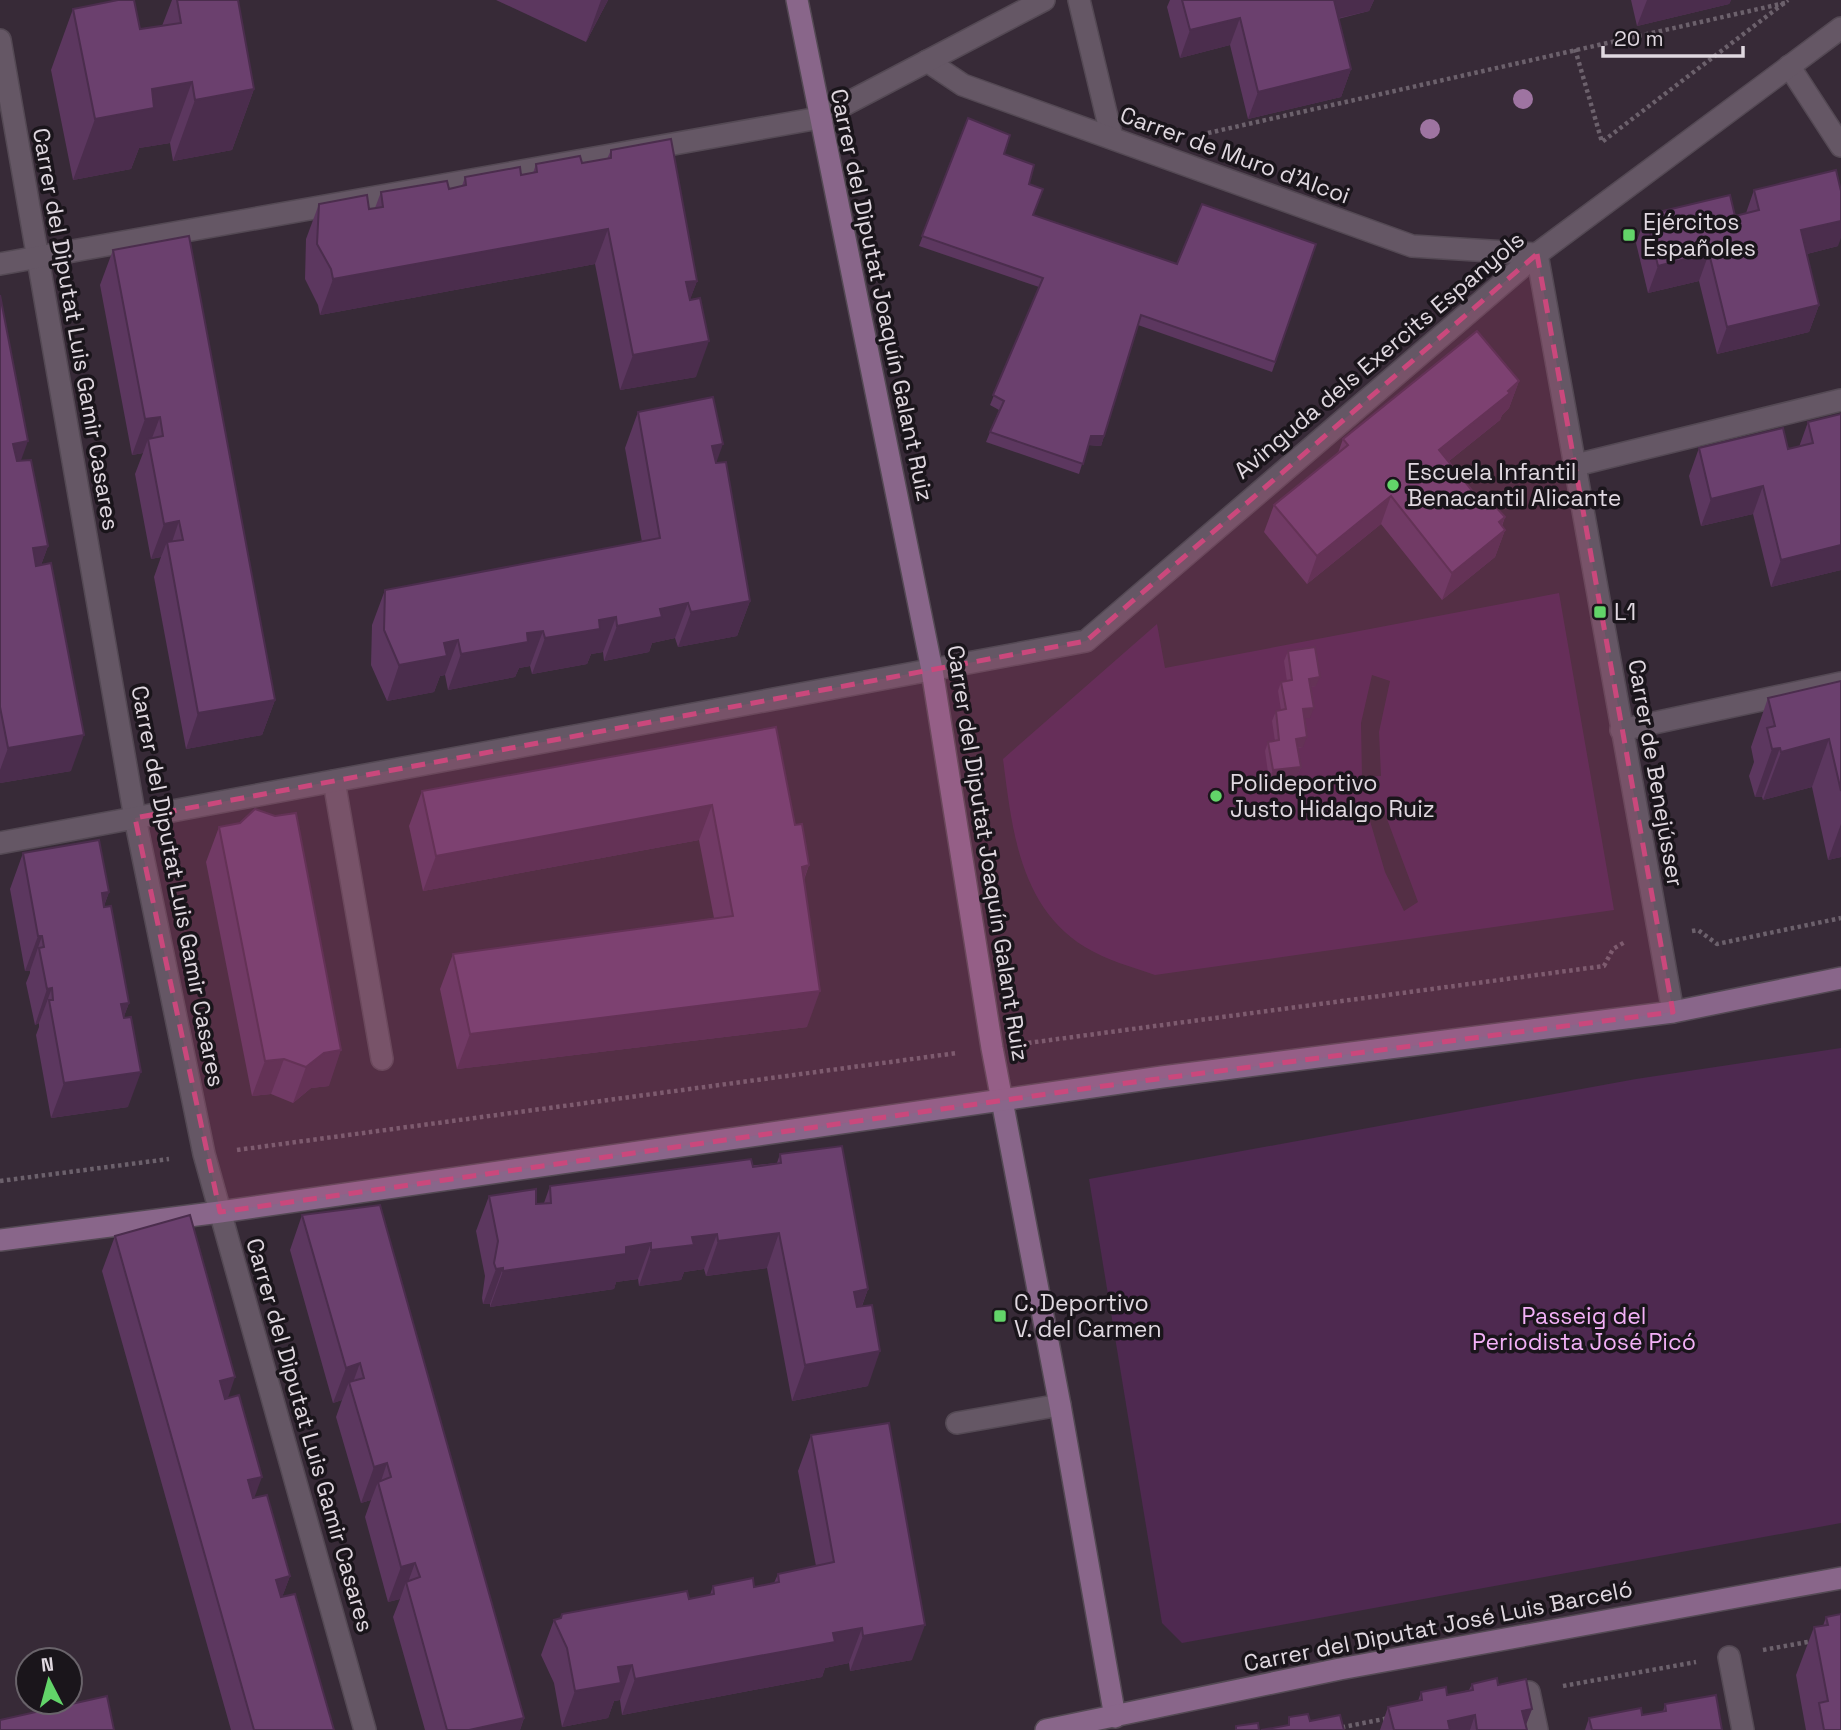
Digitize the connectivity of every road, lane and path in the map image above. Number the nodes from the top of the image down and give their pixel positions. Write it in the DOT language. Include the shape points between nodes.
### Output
graph roads {
  1 [pos="797,0"];
  2 [pos="1044,0"];
  3 [pos="1079,0"];
  4 [pos="1787,1"];
  5 [pos="1841,28"];
  6 [pos="0,40"];
  7 [pos="1575,48"];
  8 [pos="928,61"];
  9 [pos="1789,66"];
  10 [pos="819,118"];
  11 [pos="1195,136"];
  12 [pos="1112,138"];
  13 [pos="1841,145"];
  14 [pos="1537,254"];
  15 [pos="36,256"];
  16 [pos="0,264"];
  17 [pos="1841,400"];
  18 [pos="1576,465"];
  19 [pos="932,670"];
  20 [pos="1841,683"];
  21 [pos="1621,730"];
  22 [pos="334,781"];
  23 [pos="135,818"];
  24 [pos="0,844"];
  25 [pos="1841,918"];
  26 [pos="1659,939"];
  27 [pos="1841,978"];
  28 [pos="1673,1012"];
  29 [pos="992,1048"];
  30 [pos="382,1059"];
  31 [pos="1002,1100"];
  32 [pos="204,1154"];
  33 [pos="0,1181"];
  34 [pos="220,1212"];
  35 [pos="0,1240"];
  36 [pos="1060,1405"];
  37 [pos="957,1423"];
  38 [pos="1841,1578"];
  39 [pos="1816,1641"];
  40 [pos="1729,1657"];
  41 [pos="1529,1692"];
  42 [pos="1402,1716"];
  43 [pos="1115,1724"];
  44 [pos="365,1730"];
  45 [pos="1046,1730"];
  46 [pos="1328,1730"];
  47 [pos="1537,1730"];
  48 [pos="1743,1730"];
  1 -- 10 [label="main road, Carrer del Diputat Joaquín Galant Ruiz"];
  2 -- 8 [label="street"];
  3 -- 12 [label="street"];
  4 -- 7 [label="path"];
  4 -- 7 [label="path" via="1602,142"];
  5 -- 9 [label="street, Avinguda dels Exercits Espanyols"];
  6 -- 15 [label="street, Carrer del Diputat Luis Gamir Casares"];
  7 -- 11 [label="path"];
  8 -- 10 [label="street"];
  8 -- 12 [label="street, Carrer de Muro d'Alcoi" via="963,85"];
  9 -- 13 [label="street"];
  9 -- 14 [label="street, Avinguda dels Exercits Espanyols"];
  10 -- 15 [label="street"];
  10 -- 19 [label="main road, Carrer del Diputat Joaquín Galant Ruiz"];
  12 -- 14 [label="street, Carrer de Muro d'Alcoi" via="1412,246"];
  14 -- 18 [label="street, Carrer de Benejússer"];
  14 -- 19 [label="street, Avinguda dels Exercits Espanyols" via="1086,640"];
  15 -- 16 [label="street"];
  15 -- 23 [label="street, Carrer del Diputat Luis Gamir Casares"];
  17 -- 18 [label="street"];
  18 -- 21 [label="street, Carrer de Benejússer"];
  19 -- 22 [label="street, Avinguda dels Exercits Espanyols"];
  19 -- 29 [label="main road, Carrer del Diputat Joaquín Galant Ruiz"];
  20 -- 21 [label="street"];
  21 -- 26 [label="street, Carrer de Benejússer"];
  22 -- 23 [label="street, Avinguda dels Exercits Espanyols"];
  22 -- 30 [label="street"];
  23 -- 24 [label="street, Avinguda dels Exercits Espanyols"];
  23 -- 32 [label="street, Carrer del Diputat Luis Gamir Casares"];
  25 -- 26 [label="path" via="1717,944 1698,930"];
  26 -- 28 [label="street, Carrer de Benejússer"];
  26 -- 29 [label="path" via="1625,942 1614,949 1604,967"];
  27 -- 28 [label="main road"];
  28 -- 31 [label="main road"];
  29 -- 31 [label="main road, Carrer del Diputat Joaquín Galant Ruiz"];
  29 -- 32 [label="path"];
  31 -- 34 [label="main road"];
  31 -- 36 [label="main road, Carrer del Diputat Joaquín Galant Ruiz"];
  32 -- 33 [label="path"];
  32 -- 34 [label="street, Carrer del Diputat Luis Gamir Casares"];
  34 -- 35 [label="main road"];
  34 -- 44 [label="street, Carrer del Diputat Luis Gamir Casares"];
  36 -- 37 [label="street"];
  36 -- 43 [label="main road, Carrer del Diputat Joaquín Galant Ruiz"];
  38 -- 43 [label="main road, Carrer del Diputat José Luis Barceló" via="1340,1669"];
  39 -- 40 [label="path"];
  40 -- 41 [label="path"];
  40 -- 48 [label="street"];
  41 -- 47 [label="street"];
  42 -- 46 [label="path"];
  43 -- 45 [label="main road, Carrer del Diputat José Luis Barceló"];
}
